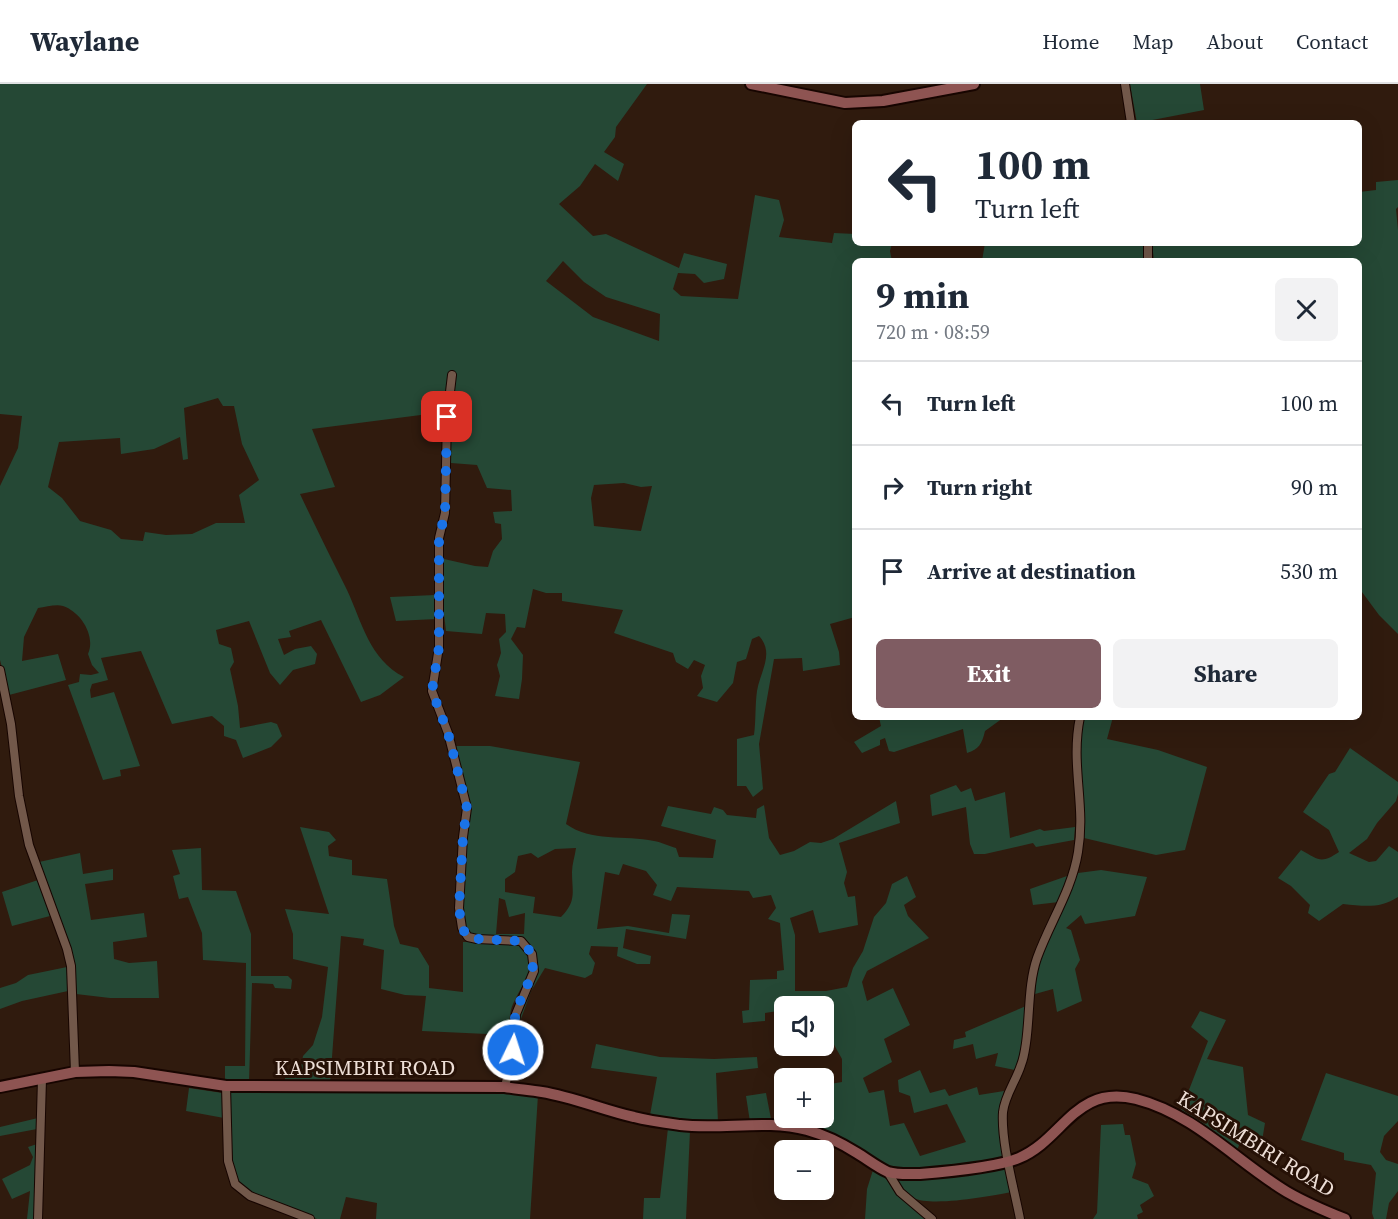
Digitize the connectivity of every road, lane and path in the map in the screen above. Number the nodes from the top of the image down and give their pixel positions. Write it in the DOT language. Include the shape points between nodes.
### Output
graph roads {
  1 [pos="751,84"];
  2 [pos="974,84"];
  3 [pos="1125,84"];
  4 [pos="1131,120"];
  5 [pos="452,375"];
  6 [pos="0,670"];
  7 [pos="1080,720"];
  8 [pos="75,1072"];
  9 [pos="42,1078"];
  10 [pos="226,1086"];
  11 [pos="0,1087"];
  12 [pos="505,1087"];
  13 [pos="1009,1161"];
  14 [pos="887,1171"];
  15 [pos="38,1219"];
  16 [pos="310,1219"];
  17 [pos="932,1219"];
  18 [pos="1020,1219"];
  19 [pos="1345,1219"];
  1 -- 2 [label="street" via="845,103 883,101"];
  3 -- 4 [label="street"];
  5 -- 12 [label="street" via="445,513 439,538 439,647 432,691 448,733 467,808 459,893 462,928 473,939 521,941 534,962 516,1014"];
  6 -- 8 [label="street" via="29,844 71,966"];
  7 -- 13 [label="street" via="1075,752 1082,818 1078,852 1068,890 1045,935 1034,968 1022,1065 1003,1112"];
  8 -- 9 [label="street, KAPSIMBIRI ROAD"];
  8 -- 10 [label="street, KAPSIMBIRI ROAD" via="134,1072"];
  9 -- 11 [label="street, KAPSIMBIRI ROAD"];
  9 -- 15 [label="street"];
  10 -- 12 [label="street, KAPSIMBIRI ROAD"];
  10 -- 16 [label="street" via="228,1161 235,1184 250,1196"];
  12 -- 14 [label="street, KAPSIMBIRI ROAD" via="543,1092 658,1122 806,1129 828,1137"];
  13 -- 14 [label="street, KAPSIMBIRI ROAD" via="918,1174"];
  13 -- 18 [label="street"];
  13 -- 19 [label="street, KAPSIMBIRI ROAD" via="1036,1148 1087,1103 1101,1098 1134,1099 1163,1109 1208,1135 1286,1191"];
  14 -- 17 [label="street" via="900,1192"];
}
